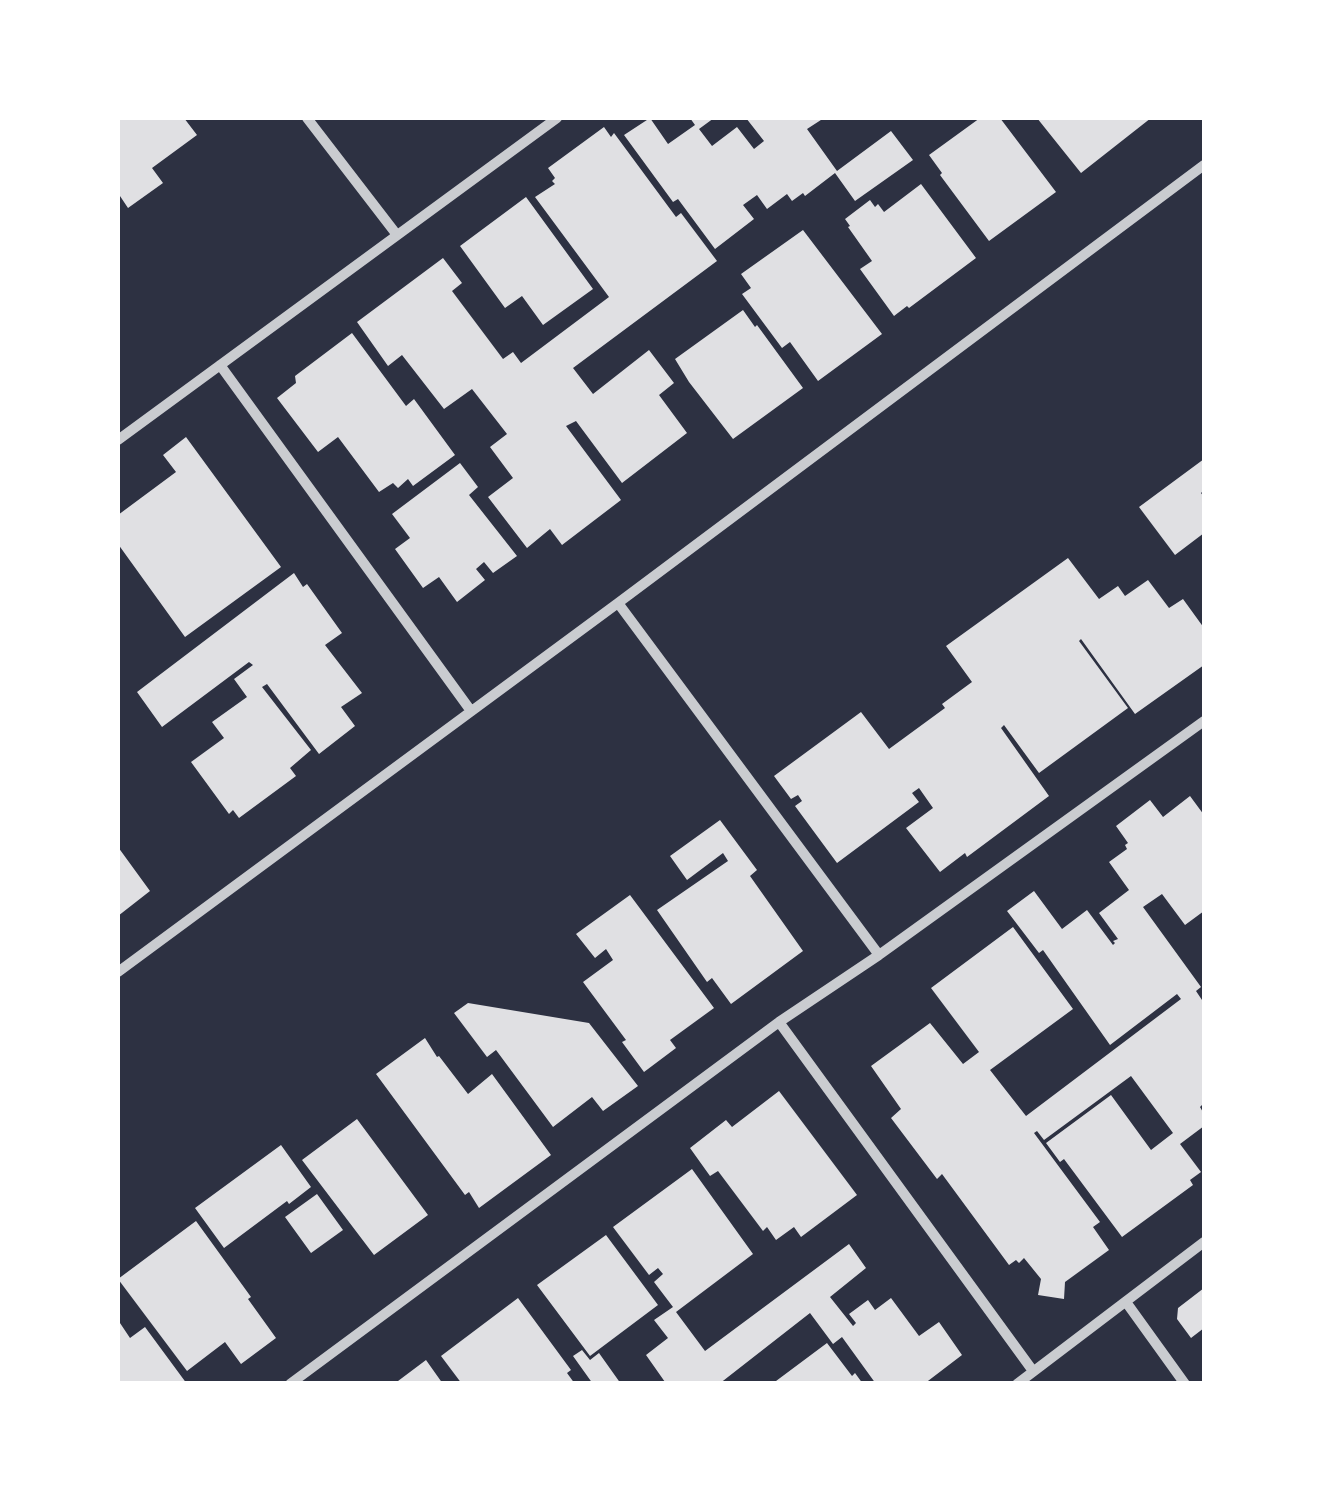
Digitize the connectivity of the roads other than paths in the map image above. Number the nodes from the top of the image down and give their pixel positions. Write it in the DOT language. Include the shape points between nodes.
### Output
graph roads {
  1 [pos="307,118"];
  2 [pos="557,118"];
  3 [pos="1204,166"];
  4 [pos="397,235"];
  5 [pos="220,365"];
  6 [pos="118,440"];
  7 [pos="618,603"];
  8 [pos="471,711"];
  9 [pos="1204,720"];
  10 [pos="880,955"];
  11 [pos="118,972"];
  12 [pos="779,1022"];
  13 [pos="1204,1242"];
  14 [pos="1126,1302"];
  15 [pos="1033,1372"];
  16 [pos="290,1384"];
  17 [pos="1017,1384"];
  18 [pos="1186,1384"];
  1 -- 4 [label="street"];
  2 -- 4 [label="street"];
  3 -- 7 [label="street"];
  4 -- 5 [label="street"];
  5 -- 6 [label="street"];
  5 -- 8 [label="street"];
  7 -- 8 [label="street"];
  7 -- 10 [label="street"];
  8 -- 11 [label="street"];
  9 -- 10 [label="street"];
  10 -- 12 [label="street"];
  12 -- 15 [label="street"];
  12 -- 16 [label="street"];
  13 -- 14 [label="street"];
  14 -- 15 [label="street"];
  14 -- 18 [label="street"];
  15 -- 17 [label="street"];
}
